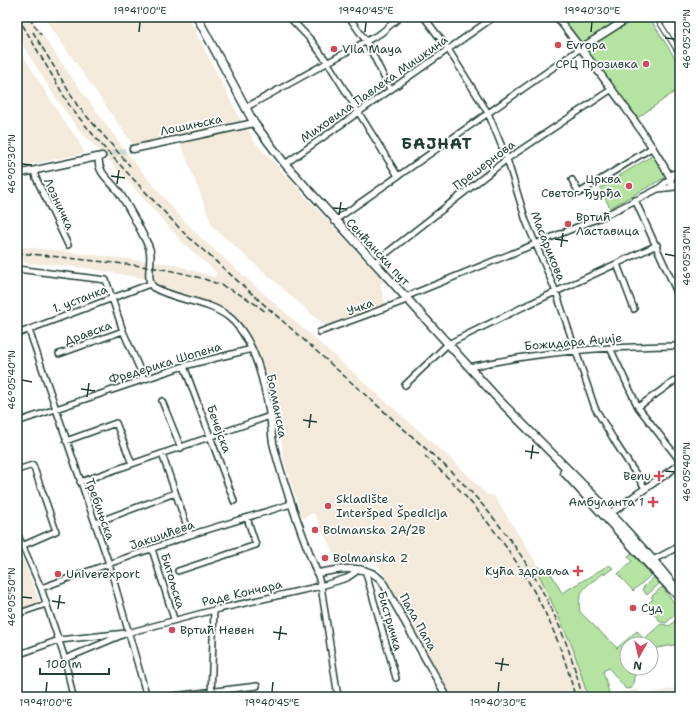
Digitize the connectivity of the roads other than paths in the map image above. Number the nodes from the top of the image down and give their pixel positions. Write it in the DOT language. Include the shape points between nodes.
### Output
graph roads {
  1 [pos="197,17"];
  2 [pos="289,17"];
  3 [pos="349,17"];
  4 [pos="400,17"];
  5 [pos="424,17"];
  6 [pos="494,17"];
  7 [pos="557,17"];
  8 [pos="630,17"];
  9 [pos="656,17"];
  10 [pos="366,41"];
  11 [pos="581,48"];
  12 [pos="448,49"];
  13 [pos="680,55"];
  14 [pos="328,63"];
  15 [pos="612,88"];
  16 [pos="390,89"];
  17 [pos="245,108"];
  18 [pos="358,112"];
  19 [pos="488,113"];
  20 [pos="254,123"];
  21 [pos="653,147"];
  22 [pos="133,149"];
  23 [pos="507,158"];
  24 [pos="285,164"];
  25 [pos="34,171"];
  26 [pos="17,174"];
  27 [pos="676,175"];
  28 [pos="398,176"];
  29 [pos="572,180"];
  30 [pos="678,187"];
  31 [pos="658,189"];
  32 [pos="635,200"];
  33 [pos="334,221"];
  34 [pos="536,244"];
  35 [pos="68,245"];
  36 [pos="657,245"];
  37 [pos="374,263"];
  38 [pos="617,264"];
  39 [pos="17,269"];
  40 [pos="150,284"];
  41 [pos="556,292"];
  42 [pos="113,297"];
  43 [pos="406,298"];
  44 [pos="680,299"];
  45 [pos="634,309"];
  46 [pos="29,330"];
  47 [pos="123,331"];
  48 [pos="320,332"];
  49 [pos="17,334"];
  50 [pos="448,344"];
  51 [pos="680,346"];
  52 [pos="610,348"];
  53 [pos="252,349"];
  54 [pos="574,350"];
  55 [pos="59,354"];
  56 [pos="184,366"];
  57 [pos="469,367"];
  58 [pos="680,378"];
  59 [pos="144,379"];
  60 [pos="405,385"];
  61 [pos="162,401"];
  62 [pos="638,407"];
  63 [pos="56,410"];
  64 [pos="270,416"];
  65 [pos="17,422"];
  66 [pos="212,437"];
  67 [pos="66,441"];
  68 [pos="181,448"];
  69 [pos="162,454"];
  70 [pos="680,461"];
  71 [pos="132,464"];
  72 [pos="680,464"];
  73 [pos="17,470"];
  74 [pos="80,482"];
  75 [pos="645,488"];
  76 [pos="175,493"];
  77 [pos="234,501"];
  78 [pos="292,504"];
  79 [pos="608,516"];
  80 [pos="247,518"];
  81 [pos="95,522"];
  82 [pos="17,533"];
  83 [pos="190,535"];
  84 [pos="680,546"];
  85 [pos="19,547"];
  86 [pos="152,548"];
  87 [pos="653,560"];
  88 [pos="109,564"];
  89 [pos="362,570"];
  90 [pos="178,571"];
  91 [pos="317,573"];
  92 [pos="321,586"];
  93 [pos="41,588"];
  94 [pos="680,593"];
  95 [pos="680,596"];
  96 [pos="46,604"];
  97 [pos="214,610"];
  98 [pos="17,614"];
  99 [pos="174,620"];
  100 [pos="128,633"];
  101 [pos="59,640"];
  102 [pos="17,655"];
  103 [pos="65,659"];
  104 [pos="396,678"];
  105 [pos="17,683"];
  106 [pos="257,686"];
  107 [pos="211,694"];
  108 [pos="20,697"];
  109 [pos="73,697"];
  110 [pos="147,697"];
  111 [pos="165,697"];
  112 [pos="338,697"];
  113 [pos="447,697"];
  1 -- 17 [label="main road, Сенћански пут"];
  2 -- 14 [label="street"];
  3 -- 10 [label="street"];
  4 -- 10 [label="street" via="381,33"];
  5 -- 12 [label="street, Масарикова"];
  6 -- 12 [label="street, Миховила Павлека Мишкина"];
  7 -- 11 [label="street"];
  8 -- 11 [label="street"];
  9 -- 13 [label="street"];
  10 -- 14 [label="street"];
  10 -- 16 [label="street"];
  11 -- 15 [label="street"];
  11 -- 19 [label="street"];
  12 -- 16 [label="street, Миховила Павлека Мишкина"];
  12 -- 19 [label="street, Масарикова"];
  14 -- 17 [label="street"];
  14 -- 18 [label="street"];
  15 -- 21 [label="street"];
  15 -- 23 [label="street, Прешернова"];
  16 -- 18 [label="street, Миховила Павлека Мишкина"];
  17 -- 20 [label="main road, Сенћански пут"];
  18 -- 24 [label="street, Миховила Павлека Мишкина"];
  18 -- 28 [label="street"];
  19 -- 23 [label="street, Масарикова"];
  19 -- 28 [label="street"];
  20 -- 22 [label="street, Лошињска"];
  20 -- 24 [label="main road, Сенћански пут"];
  21 -- 27 [label="street"];
  21 -- 29 [label="street" via="579,193"];
  23 -- 34 [label="street, Масарикова" via="523,214"];
  23 -- 37 [label="street, Прешернова"];
  24 -- 33 [label="main road, Сенћански пут"];
  25 -- 26 [label="street"];
  25 -- 35 [label="street, Лозничка"];
  25 -- 40 [label="street" via="100,156 98,165 132,212 150,248"];
  27 -- 30 [label="street" via="672,185"];
  27 -- 31 [label="street"];
  28 -- 33 [label="street"];
  30 -- 31 [label="street"];
  31 -- 32 [label="street, Учка"];
  32 -- 34 [label="street, Учка" via="604,216"];
  32 -- 36 [label="street"];
  33 -- 37 [label="main road, Сенћански пут"];
  34 -- 41 [label="street, Масарикова"];
  34 -- 43 [label="street, Учка"];
  36 -- 38 [label="street"];
  36 -- 44 [label="street"];
  37 -- 43 [label="main road, Сенћански пут"];
  38 -- 41 [label="street"];
  38 -- 45 [label="street"];
  39 -- 42 [label="street" via="106,280"];
  40 -- 42 [label="street, 1. устанка"];
  40 -- 53 [label="street, Болманска" via="157,290 213,308 228,317 244,333"];
  41 -- 50 [label="street"];
  41 -- 54 [label="street, Масарикова"];
  42 -- 46 [label="street, 1. устанка"];
  42 -- 47 [label="street"];
  43 -- 48 [label="street, Учка"];
  43 -- 50 [label="main road, Сенћански пут"];
  46 -- 49 [label="street, 1. устанка"];
  46 -- 63 [label="street, Требињска"];
  47 -- 55 [label="street, Дравска"];
  47 -- 59 [label="street"];
  50 -- 57 [label="main road, Сенћански пут"];
  50 -- 60 [label="street"];
  51 -- 52 [label="street, Божидара Аџије"];
  52 -- 54 [label="street, Божидара Аџије"];
  52 -- 62 [label="street"];
  53 -- 56 [label="street, Фредерика Шопена"];
  53 -- 64 [label="street, Болманска" via="263,381"];
  54 -- 57 [label="street, Божидара Аџије" via="515,357"];
  54 -- 75 [label="street, Масарикова" via="599,417"];
  56 -- 59 [label="street, Фредерика Шопена"];
  56 -- 66 [label="street, Бечејска"];
  57 -- 79 [label="main road, Сенћански пут"];
  58 -- 62 [label="street"];
  59 -- 63 [label="street, Фредерика Шопена"];
  61 -- 68 [label="street"];
  62 -- 70 [label="street"];
  63 -- 65 [label="street, Фредерика Шопена"];
  63 -- 67 [label="street, Требињска"];
  64 -- 66 [label="street"];
  64 -- 78 [label="street, Болманска" via="273,445"];
  66 -- 68 [label="street"];
  66 -- 77 [label="street, Бечејска"];
  67 -- 71 [label="street" via="116,422"];
  67 -- 74 [label="street, Требињска"];
  68 -- 69 [label="street"];
  69 -- 71 [label="street"];
  69 -- 76 [label="street"];
  71 -- 74 [label="street"];
  72 -- 75 [label="street"];
  73 -- 85 [label="street" via="33,465 56,531"];
  74 -- 81 [label="street, Требињска"];
  75 -- 79 [label="street"];
  76 -- 81 [label="street"];
  76 -- 83 [label="street"];
  78 -- 80 [label="street, Јакшићева"];
  78 -- 91 [label="street, Болманска"];
  79 -- 87 [label="main road, Сенћански пут"];
  79 -- 95 [label="main road, Сенћански пут"];
  80 -- 83 [label="street, Јакшићева"];
  80 -- 90 [label="street" via="256,545"];
  81 -- 88 [label="street, Требињска"];
  82 -- 85 [label="street"];
  83 -- 86 [label="street, Јакшићева"];
  84 -- 87 [label="street"];
  85 -- 93 [label="street"];
  86 -- 88 [label="street, Јакшићева"];
  86 -- 99 [label="street, Битољска"];
  87 -- 94 [label="main road, Сенћански пут"];
  88 -- 93 [label="street, Јакшићева"];
  88 -- 100 [label="street, Требињска"];
  89 -- 91 [label="street" via="349,568"];
  89 -- 92 [label="street, Раде Кончара" via="348,578"];
  89 -- 104 [label="street, Бистричка"];
  89 -- 113 [label="street, Пала Папа" via="376,575 382,581"];
  91 -- 92 [label="street, Болманска"];
  92 -- 97 [label="street, Раде Кончара"];
  92 -- 112 [label="street, Болманска"];
  93 -- 96 [label="street"];
  96 -- 98 [label="street"];
  96 -- 101 [label="street"];
  97 -- 99 [label="street, Раде Кончара"];
  97 -- 107 [label="street"];
  99 -- 100 [label="street, Раде Кончара"];
  100 -- 101 [label="street, Раде Кончара"];
  100 -- 103 [label="street, Раде Кончара"];
  100 -- 110 [label="street, Требињска"];
  101 -- 102 [label="street, Раде Кончара"];
  101 -- 103 [label="street"];
  103 -- 109 [label="street"];
  105 -- 108 [label="street"];
  106 -- 107 [label="street"];
  107 -- 111 [label="street"];
}
